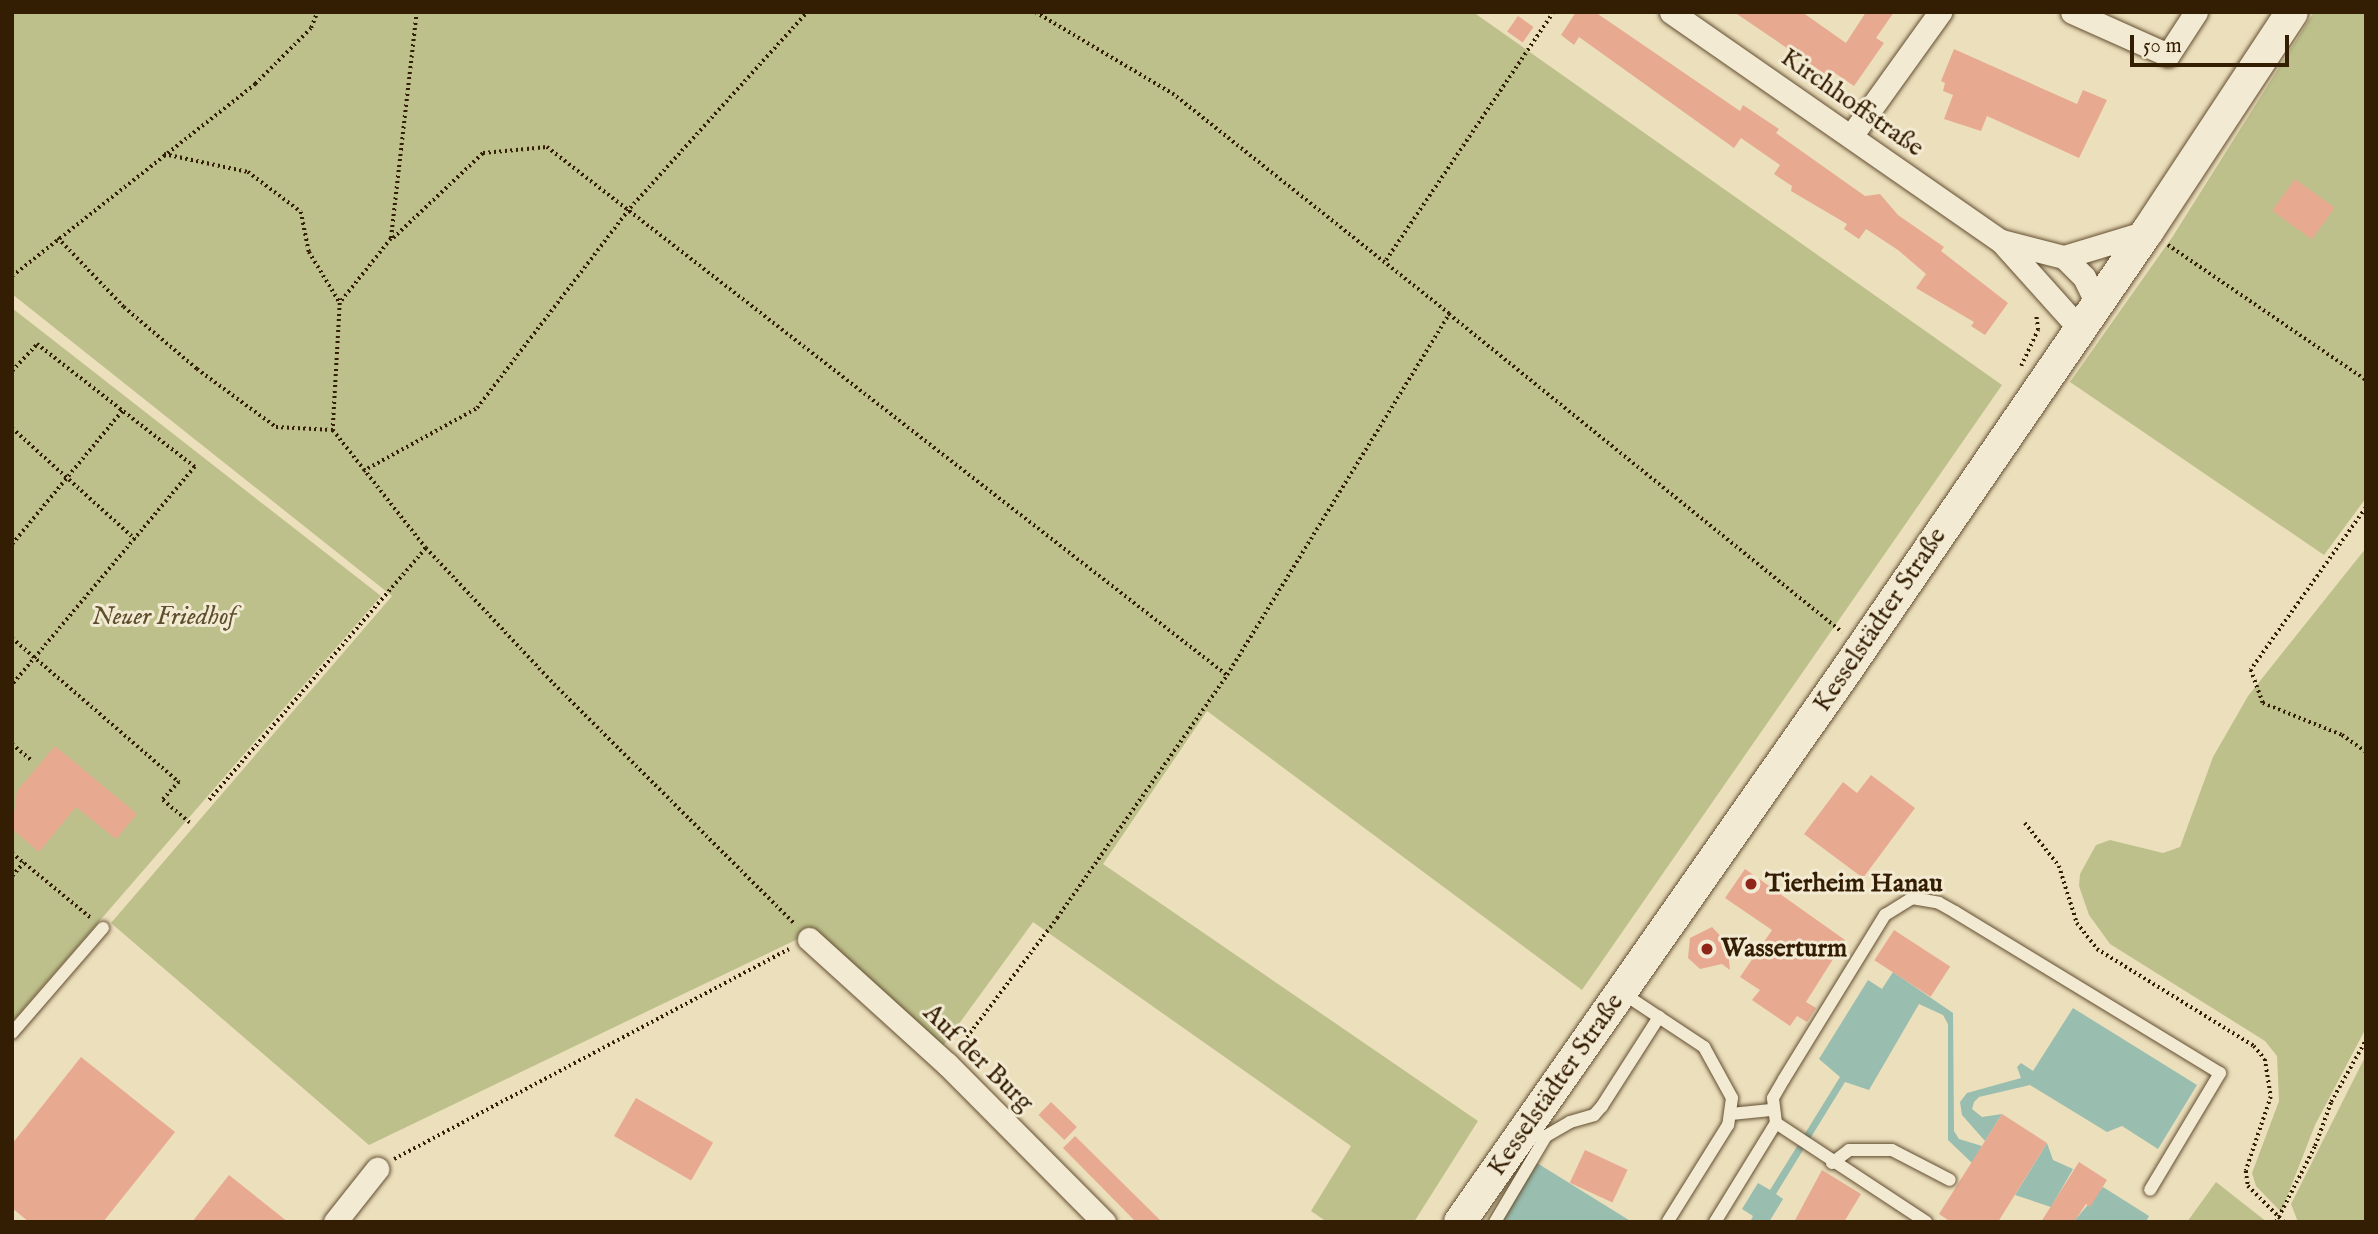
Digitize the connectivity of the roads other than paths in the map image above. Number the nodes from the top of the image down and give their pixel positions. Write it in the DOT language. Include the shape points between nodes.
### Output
graph roads {
  1 [pos="1671,12"];
  2 [pos="1940,12"];
  3 [pos="2071,12"];
  4 [pos="2196,12"];
  5 [pos="2292,12"];
  6 [pos="1851,136"];
  7 [pos="2147,232"];
  8 [pos="2001,241"];
  9 [pos="2064,257"];
  10 [pos="2088,315"];
  11 [pos="100,926"];
  12 [pos="809,939"];
  13 [pos="1621,992"];
  14 [pos="1659,1017"];
  15 [pos="12,1033"];
  16 [pos="1771,1110"];
  17 [pos="1731,1114"];
  18 [pos="1776,1123"];
  19 [pos="1832,1163"];
  20 [pos="377,1169"];
  21 [pos="1950,1180"];
  22 [pos="2150,1190"];
  23 [pos="1668,1221"];
  24 [pos="335,1222"];
  25 [pos="1104,1222"];
  26 [pos="1460,1222"];
  27 [pos="1495,1222"];
  28 [pos="1715,1222"];
  29 [pos="1926,1222"];
  1 -- 6 [label="street, Kirchhoffstraße"];
  2 -- 6 [label="street"];
  3 -- 4 [label="street" via="2168,55"];
  5 -- 7 [label="main road, Kesselstädter Straße"];
  6 -- 8 [label="street, Kirchhoffstraße"];
  7 -- 9 [label="street"];
  7 -- 10 [label="main road, Kesselstädter Straße"];
  8 -- 9 [label="street, Kirchhoffstraße"];
  8 -- 10 [label="street, Kirchhoffstraße" via="2044,287"];
  9 -- 10 [label="street" via="2084,277"];
  10 -- 13 [label="main road, Kesselstädter Straße" via="1849,635"];
  11 -- 15 [label="lane"];
  12 -- 25 [label="street, Auf der Burg" via="947,1064"];
  13 -- 14 [label="lane"];
  13 -- 26 [label="main road, Kesselstädter Straße"];
  14 -- 17 [label="lane" via="1714,1057 1729,1087"];
  14 -- 27 [label="lane" via="1594,1115 1546,1136"];
  16 -- 17 [label="lane"];
  16 -- 18 [label="lane"];
  16 -- 22 [label="lane" via="1778,1088 1885,915 1912,898 1926,899 2220,1073"];
  17 -- 23 [label="lane"];
  18 -- 19 [label="lane"];
  18 -- 28 [label="lane"];
  19 -- 21 [label="lane" via="1849,1150 1892,1150"];
  19 -- 29 [label="lane"];
  20 -- 24 [label="street"];
}
